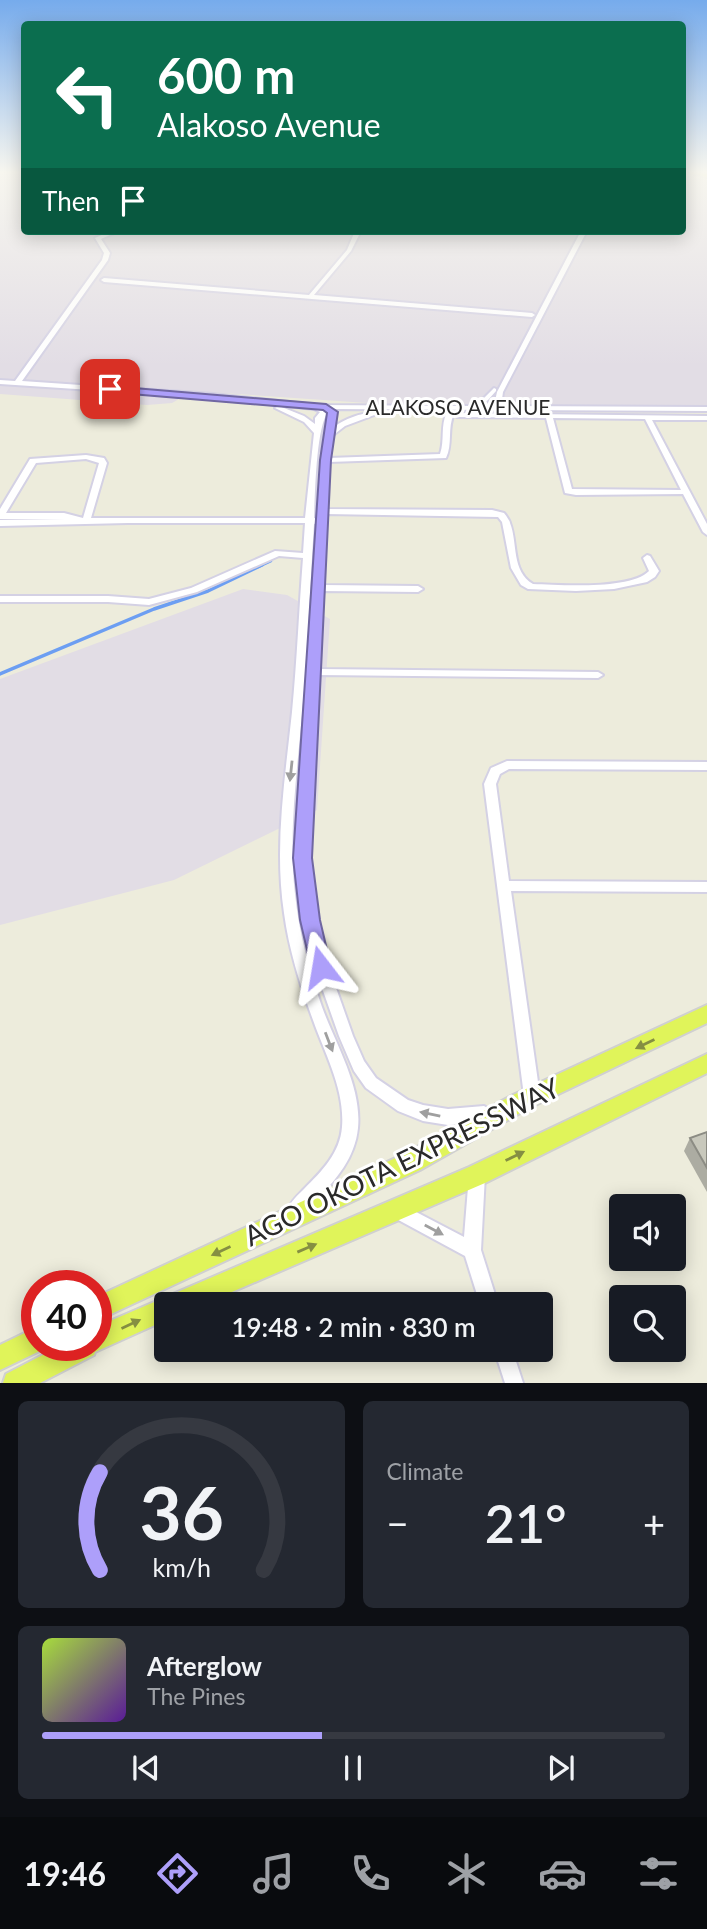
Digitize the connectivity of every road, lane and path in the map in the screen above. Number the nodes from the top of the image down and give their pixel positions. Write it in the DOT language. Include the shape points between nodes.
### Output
graph roads {
  1 [pos="99,238"];
  2 [pos="355,238"];
  3 [pos="577,238"];
  4 [pos="578,238"];
  5 [pos="104,280"];
  6 [pos="311,296"];
  7 [pos="532,315"];
  8 [pos="0,382"];
  9 [pos="18,383"];
  10 [pos="0,388"];
  11 [pos="497,391"];
  12 [pos="279,408"];
  13 [pos="534,408"];
  14 [pos="707,409"];
  15 [pos="325,410"];
  16 [pos="496,410"];
  17 [pos="447,411"];
  18 [pos="373,414"];
  19 [pos="548,416"];
  20 [pos="648,418"];
  21 [pos="707,418"];
  22 [pos="323,435"];
  23 [pos="326,460"];
  24 [pos="687,492"];
  25 [pos="0,516"];
  26 [pos="319,517"];
  27 [pos="86,521"];
  28 [pos="0,523"];
  29 [pos="707,532"];
  30 [pos="308,556"];
  31 [pos="647,558"];
  32 [pos="306,588"];
  33 [pos="320,588"];
  34 [pos="418,589"];
  35 [pos="0,599"];
  36 [pos="315,672"];
  37 [pos="598,675"];
  38 [pos="707,766"];
  39 [pos="504,886"];
  40 [pos="707,887"];
  41 [pos="707,1014"];
  42 [pos="707,1063"];
  43 [pos="526,1099"];
  44 [pos="477,1175"];
  45 [pos="397,1210"];
  46 [pos="285,1221"];
  47 [pos="472,1250"];
  48 [pos="204,1292"];
  49 [pos="485,1292"];
  50 [pos="112,1301"];
  51 [pos="154,1313"];
  52 [pos="112,1333"];
  53 [pos="21,1347"];
  54 [pos="0,1358"];
  55 [pos="57,1361"];
  56 [pos="507,1362"];
  57 [pos="15,1383"];
  58 [pos="514,1383"];
  1 -- 9 [label="street" via="107,253 105,260"];
  2 -- 6 [label="street"];
  3 -- 7 [label="street"];
  4 -- 11 [label="street"];
  5 -- 6 [label="street"];
  6 -- 7 [label="street"];
  7 -- 11 [label="street"];
  8 -- 9 [label="street, ALAKOSO AVENUE"];
  9 -- 15 [label="street, ALAKOSO AVENUE" via="213,396"];
  10 -- 12 [label="street, ALAKOSO AVENUE"];
  11 -- 13 [label="street"];
  11 -- 16 [label="street"];
  11 -- 17 [label="street" via="472,406"];
  12 -- 15 [label="street, ALAKOSO AVENUE"];
  12 -- 22 [label="street" via="307,419"];
  13 -- 14 [label="street, ALAKOSO AVENUE"];
  13 -- 16 [label="street, ALAKOSO AVENUE"];
  15 -- 17 [label="street, ALAKOSO AVENUE"];
  15 -- 18 [label="street, ALAKOSO AVENUE"];
  15 -- 22 [label="street" via="319,418"];
  16 -- 17 [label="street, ALAKOSO AVENUE"];
  16 -- 17 [label="street, ALAKOSO AVENUE"];
  16 -- 19 [label="street, ALAKOSO AVENUE"];
  17 -- 18 [label="street, ALAKOSO AVENUE"];
  17 -- 23 [label="street" via="447,451 443,456"];
  18 -- 22 [label="street"];
  19 -- 20 [label="street, ALAKOSO AVENUE"];
  19 -- 24 [label="street" via="568,491"];
  20 -- 21 [label="street, ALAKOSO AVENUE"];
  20 -- 24 [label="street"];
  22 -- 23 [label="street"];
  22 -- 26 [label="street"];
  23 -- 26 [label="street"];
  24 -- 29 [label="street"];
  25 -- 27 [label="street" via="64,516"];
  25 -- 27 [label="street" via="33,461 86,457 103,463"];
  26 -- 27 [label="street"];
  26 -- 30 [label="street"];
  26 -- 31 [label="street" via="501,515 517,572 531,587 639,582 654,571"];
  26 -- 33 [label="street"];
  27 -- 28 [label="street"];
  30 -- 32 [label="street"];
  30 -- 35 [label="street" via="278,553 194,590 149,602"];
  32 -- 33 [label="street"];
  32 -- 46 [label="street, one-way" via="287,814 288,893 306,980 344,1080 350,1131 332,1172"];
  33 -- 34 [label="street"];
  33 -- 36 [label="street"];
  36 -- 37 [label="street"];
  43 -- 36 [label="street, one-way" via="477,1116 423,1112 386,1095 359,1066 316,951 306,890 304,824"];
  38 -- 39 [label="street" via="500,768 490,784"];
  39 -- 40 [label="street"];
  39 -- 43 [label="street"];
  41 -- 43 [label="main road, AGO OKOTA EXPRESSWAY, one-way"];
  44 -- 42 [label="main road, AGO OKOTA EXPRESSWAY, one-way"];
  43 -- 46 [label="main road, AGO OKOTA EXPRESSWAY" via="412,1162"];
  44 -- 45 [label="main road, AGO OKOTA EXPRESSWAY"];
  44 -- 47 [label="street"];
  45 -- 47 [label="street, one-way"];
  48 -- 45 [label="main road, AGO OKOTA EXPRESSWAY, one-way"];
  46 -- 50 [label="main road, AGO OKOTA EXPRESSWAY, one-way"];
  47 -- 49 [label="street"];
  52 -- 51 [label="main road, one-way"];
  53 -- 54 [label="main road"];
  55 -- 57 [label="main road"];
  56 -- 58 [label="street"];
}
